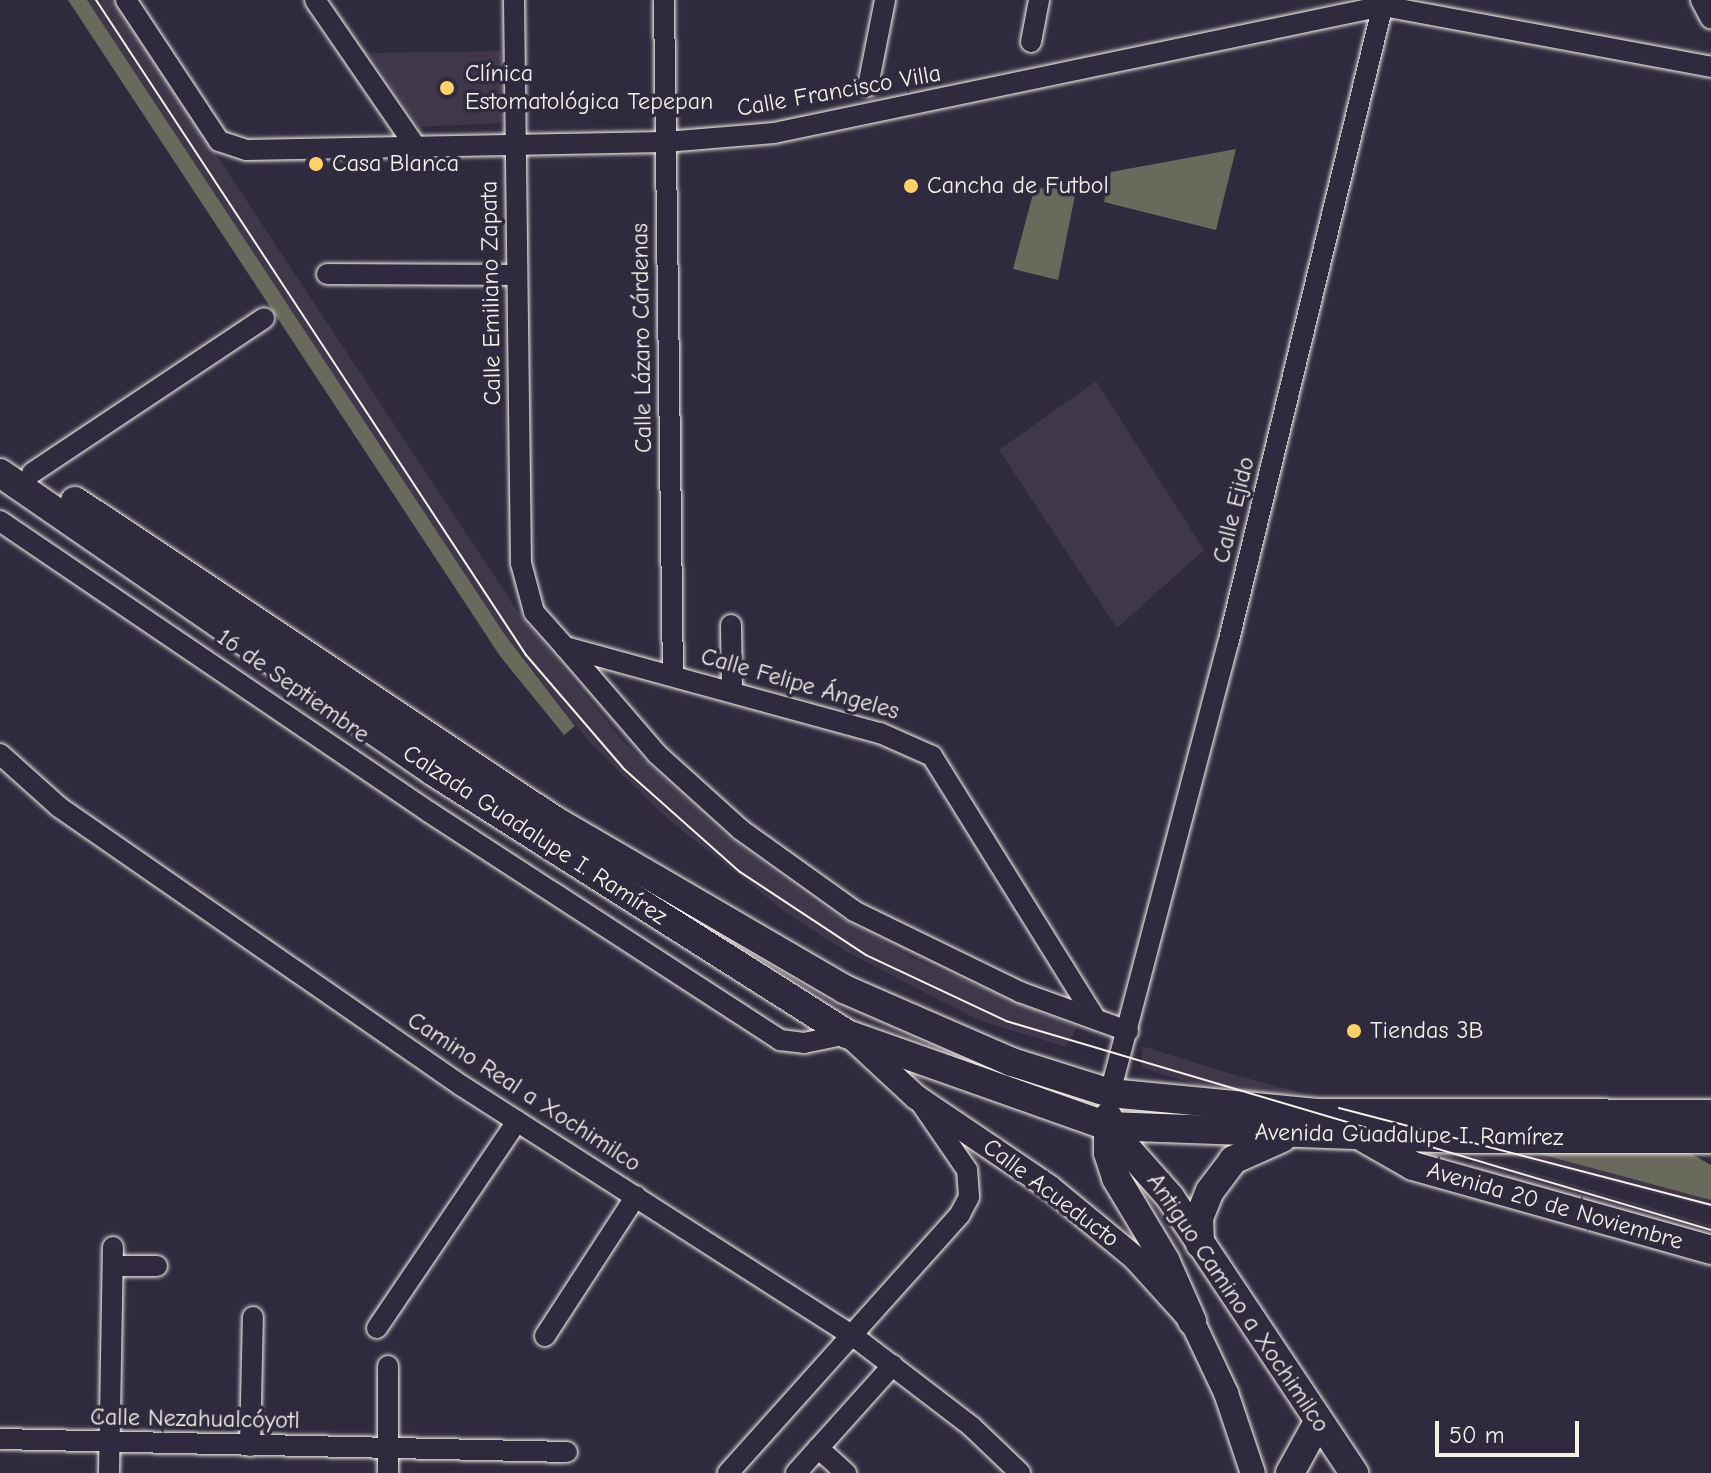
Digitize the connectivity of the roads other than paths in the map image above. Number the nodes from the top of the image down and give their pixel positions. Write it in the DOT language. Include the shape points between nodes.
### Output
graph roads {
  1 [pos="126,0"];
  2 [pos="315,0"];
  3 [pos="514,0"];
  4 [pos="664,0"];
  5 [pos="885,0"];
  6 [pos="1039,0"];
  7 [pos="1701,0"];
  8 [pos="1384,3"];
  9 [pos="1711,19"];
  10 [pos="1031,42"];
  11 [pos="1711,67"];
  12 [pos="868,86"];
  13 [pos="665,142"];
  14 [pos="414,144"];
  15 [pos="516,144"];
  16 [pos="327,274"];
  17 [pos="517,275"];
  18 [pos="264,318"];
  19 [pos="0,451"];
  20 [pos="0,473"];
  21 [pos="32,473"];
  22 [pos="0,521"];
  23 [pos="731,625"];
  24 [pos="565,647"];
  25 [pos="673,675"];
  26 [pos="732,691"];
  27 [pos="0,754"];
  28 [pos="0,771"];
  29 [pos="1096,1019"];
  30 [pos="1128,1031"];
  31 [pos="847,1034"];
  32 [pos="1110,1093"];
  33 [pos="916,1097"];
  34 [pos="1711,1114"];
  35 [pos="517,1121"];
  36 [pos="1107,1126"];
  37 [pos="1293,1135"];
  38 [pos="1359,1136"];
  39 [pos="1711,1139"];
  40 [pos="636,1196"];
  41 [pos="1200,1244"];
  42 [pos="1711,1250"];
  43 [pos="157,1266"];
  44 [pos="253,1317"];
  45 [pos="1192,1321"];
  46 [pos="377,1328"];
  47 [pos="852,1335"];
  48 [pos="545,1336"];
  49 [pos="893,1365"];
  50 [pos="388,1366"];
  51 [pos="1318,1422"];
  52 [pos="0,1439"];
  53 [pos="109,1444"];
  54 [pos="250,1446"];
  55 [pos="818,1448"];
  56 [pos="388,1449"];
  57 [pos="567,1452"];
  58 [pos="109,1473"];
  59 [pos="388,1473"];
  60 [pos="728,1473"];
  61 [pos="796,1473"];
  62 [pos="846,1473"];
  63 [pos="1020,1473"];
  64 [pos="1253,1473"];
  65 [pos="1290,1473"];
  66 [pos="1354,1473"];
  1 -- 14 [label="street, Calle Francisco Villa" via="219,141 246,150"];
  2 -- 14 [label="street"];
  3 -- 15 [label="street, Calle Emiliano Zapata"];
  4 -- 13 [label="street, Calle Lázaro Cárdenas"];
  5 -- 12 [label="street"];
  6 -- 10 [label="street"];
  7 -- 9 [label="street"];
  8 -- 11 [label="street"];
  8 -- 13 [label="street, Calle Francisco Villa" via="774,133"];
  8 -- 30 [label="street, Calle Ejido"];
  13 -- 15 [label="street, Calle Francisco Villa"];
  13 -- 25 [label="street, Calle Lázaro Cárdenas"];
  14 -- 15 [label="street, Calle Francisco Villa"];
  15 -- 17 [label="street, Calle Emiliano Zapata"];
  16 -- 17 [label="street"];
  17 -- 24 [label="street, Calle Emiliano Zapata" via="523,585 534,612"];
  18 -- 21 [label="street"];
  19 -- 21 [label="main road, Calzada Guadalupe I. Ramírez"];
  20 -- 31 [label="main road, Calzada Guadalupe I. Ramírez" via="434,772"];
  21 -- 32 [label="main road, Calzada Guadalupe I. Ramírez" via="554,820 844,989 1012,1062"];
  22 -- 31 [label="street, 16 de Septiembre" via="429,812 780,1040 804,1043"];
  23 -- 26 [label="street"];
  24 -- 25 [label="street, Calle Felipe Ángeles"];
  24 -- 29 [label="street" via="678,773 741,830 854,911 978,974"];
  25 -- 26 [label="street, Calle Felipe Ángeles"];
  26 -- 29 [label="street, Calle Felipe Ángeles" via="880,733 932,756"];
  27 -- 28 [label="street"];
  27 -- 35 [label="street, Camino Real a Xochimilco" via="59,807"];
  29 -- 30 [label="street"];
  30 -- 32 [label="street, Calle Ejido"];
  31 -- 33 [label="street, Calle Acueducto"];
  31 -- 36 [label="main road, Calzada Guadalupe I. Ramírez"];
  32 -- 34 [label="main road, Avenida Guadalupe I. Ramírez" via="1317,1113"];
  32 -- 36 [label="main road"];
  33 -- 45 [label="street, Calle Acueducto" via="1091,1219"];
  33 -- 47 [label="street" via="967,1170 969,1197 960,1214"];
  35 -- 40 [label="street, Camino Real a Xochimilco"];
  35 -- 46 [label="street"];
  36 -- 37 [label="main road, Avenida Guadalupe I. Ramírez"];
  36 -- 41 [label="main road, Antiguo Camino a Xochimilco" via="1170,1197"];
  36 -- 45 [label="main road" via="1116,1178 1165,1260"];
  37 -- 38 [label="main road, Avenida Guadalupe I. Ramírez"];
  37 -- 41 [label="main road" via="1233,1160 1210,1191 1199,1218"];
  38 -- 39 [label="main road, Avenida Guadalupe I. Ramírez"];
  38 -- 42 [label="main road, Avenida 20 de Noviembre" via="1413,1166"];
  40 -- 47 [label="street, Camino Real a Xochimilco"];
  40 -- 48 [label="street"];
  41 -- 51 [label="main road, Antiguo Camino a Xochimilco"];
  43 -- 53 [label="street" via="113,1256"];
  44 -- 54 [label="street"];
  45 -- 64 [label="street, Calle Acueducto" via="1226,1393"];
  47 -- 49 [label="street, Camino Real a Xochimilco"];
  47 -- 60 [label="street"];
  49 -- 55 [label="street"];
  49 -- 63 [label="street, Camino Real a Xochimilco" via="971,1426"];
  50 -- 56 [label="street"];
  51 -- 65 [label="main road"];
  51 -- 66 [label="main road, Antiguo Camino a Xochimilco"];
  52 -- 53 [label="street, Calle Nezahualcóyotl"];
  53 -- 54 [label="street, Calle Nezahualcóyotl"];
  53 -- 58 [label="street"];
  54 -- 56 [label="street, Calle Nezahualcóyotl"];
  55 -- 61 [label="street"];
  55 -- 62 [label="street"];
  56 -- 57 [label="street, Calle Nezahualcóyotl"];
  56 -- 59 [label="street"];
}
